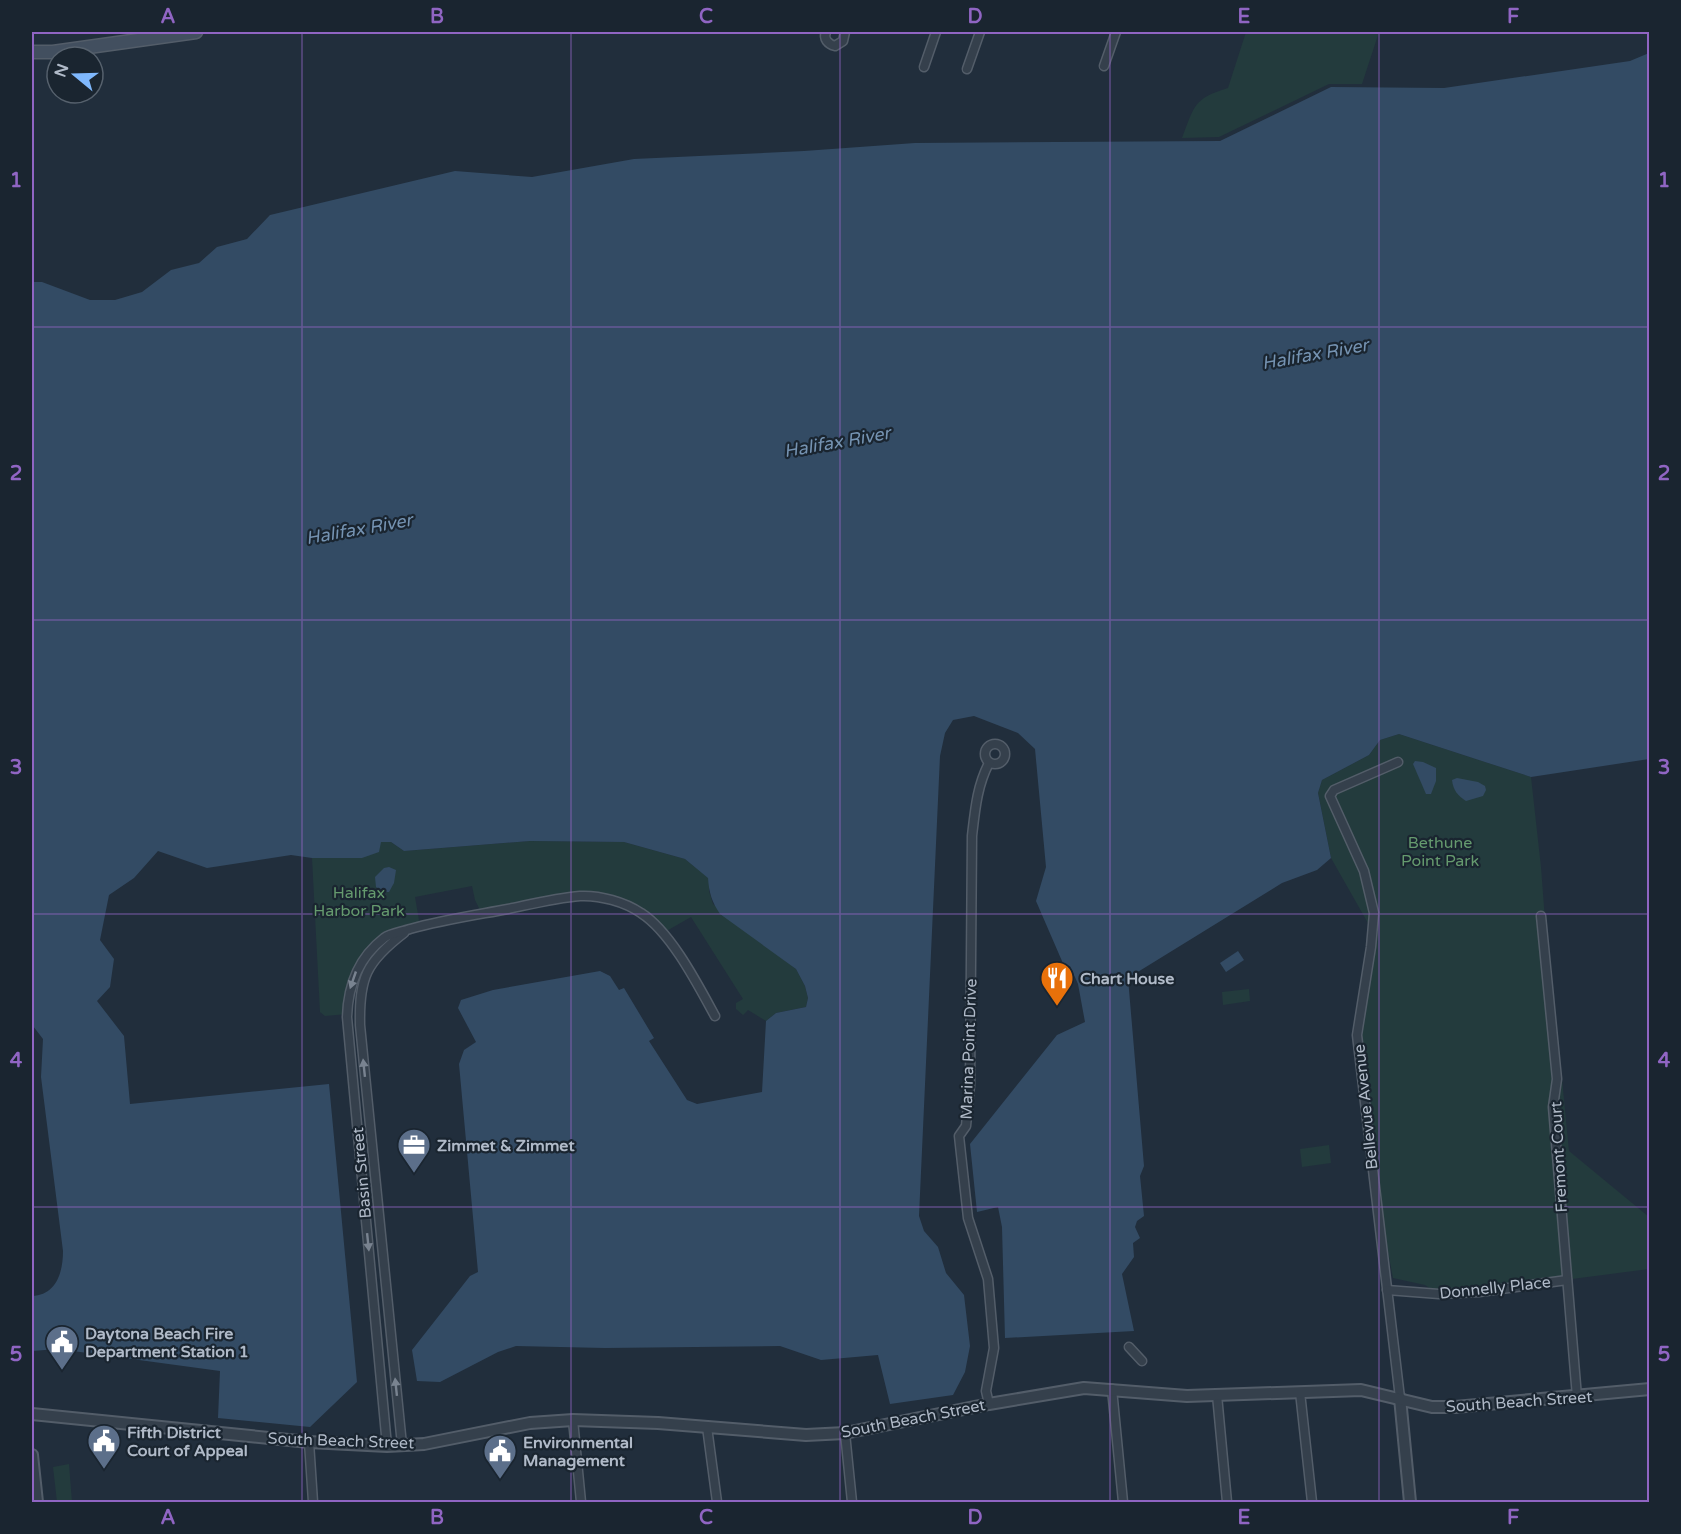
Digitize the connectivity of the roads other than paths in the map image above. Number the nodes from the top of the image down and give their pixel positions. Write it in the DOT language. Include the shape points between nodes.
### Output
graph roads {
  1 [pos="195,32"];
  2 [pos="825,32"];
  3 [pos="844,32"];
  4 [pos="936,32"];
  5 [pos="980,32"];
  6 [pos="1116,32"];
  7 [pos="174,33"];
  8 [pos="32,52"];
  9 [pos="1104,66"];
  10 [pos="924,67"];
  11 [pos="967,69"];
  12 [pos="1398,762"];
  13 [pos="989,763"];
  14 [pos="1541,916"];
  15 [pos="409,930"];
  16 [pos="360,1016"];
  17 [pos="715,1016"];
  18 [pos="347,1017"];
  19 [pos="366,1087"];
  20 [pos="353,1089"];
  21 [pos="373,1161"];
  22 [pos="360,1163"];
  23 [pos="378,1209"];
  24 [pos="365,1210"];
  25 [pos="1567,1280"];
  26 [pos="1387,1290"];
  27 [pos="388,1311"];
  28 [pos="375,1313"];
  29 [pos="1129,1347"];
  30 [pos="1142,1361"];
  31 [pos="1112,1389"];
  32 [pos="1650,1389"];
  33 [pos="1300,1392"];
  34 [pos="1217,1395"];
  35 [pos="1577,1397"];
  36 [pos="1400,1398"];
  37 [pos="989,1404"];
  38 [pos="32,1414"];
  39 [pos="573,1420"];
  40 [pos="706,1426"];
  41 [pos="845,1433"];
  42 [pos="309,1442"];
  43 [pos="402,1445"];
  44 [pos="387,1446"];
  45 [pos="32,1455"];
  46 [pos="37,1503"];
  47 [pos="313,1503"];
  48 [pos="581,1503"];
  49 [pos="717,1503"];
  50 [pos="852,1503"];
  51 [pos="1123,1503"];
  52 [pos="1227,1503"];
  53 [pos="1312,1503"];
  54 [pos="1410,1503"];
  1 -- 7 [label="main road"];
  2 -- 3 [label="street" via="827,42 835,45 843,41"];
  4 -- 10 [label="street"];
  5 -- 11 [label="street"];
  6 -- 9 [label="street"];
  7 -- 8 [label="main road"];
  12 -- 26 [label="street, Bellevue Avenue" via="1334,790 1330,796 1364,871 1374,913 1357,1035"];
  13 -- 37 [label="street, Marina Point Drive" via="982,777 972,836 970,1085 966,1126 959,1136 968,1218 988,1279 994,1348 986,1391"];
  14 -- 25 [label="street, Fremont Court" via="1557,1079 1553,1107"];
  15 -- 16 [label="street, Basin Street" via="377,956 367,972"];
  15 -- 17 [label="street, Basin Street" via="582,896 622,903 657,925"];
  15 -- 18 [label="street, Basin Street, one-way" via="386,936 357,968 348,996"];
  16 -- 18 [label="street"];
  19 -- 16 [label="street, Basin Street, one-way"];
  18 -- 20 [label="street, Basin Street"];
  19 -- 20 [label="street"];
  19 -- 21 [label="street, Basin Street"];
  20 -- 22 [label="street, Basin Street"];
  21 -- 22 [label="street"];
  21 -- 23 [label="street, Basin Street"];
  22 -- 24 [label="street, Basin Street"];
  23 -- 24 [label="street"];
  23 -- 27 [label="street, Basin Street"];
  24 -- 28 [label="street, Basin Street, one-way"];
  25 -- 26 [label="street, Donnelly Place" via="1479,1292"];
  25 -- 35 [label="street, Fremont Court"];
  26 -- 36 [label="street, Bellevue Avenue"];
  27 -- 28 [label="street"];
  43 -- 27 [label="street, Basin Street, one-way"];
  28 -- 44 [label="street, Basin Street"];
  29 -- 30 [label="street"];
  31 -- 34 [label="street, South Beach Street"];
  31 -- 37 [label="street, South Beach Street" via="1084,1388"];
  31 -- 51 [label="street"];
  32 -- 35 [label="street, South Beach Street"];
  33 -- 34 [label="street, South Beach Street"];
  33 -- 36 [label="street, South Beach Street" via="1361,1390"];
  33 -- 53 [label="street"];
  34 -- 52 [label="street"];
  35 -- 36 [label="street, South Beach Street" via="1455,1407 1432,1407"];
  36 -- 54 [label="street, Bellevue Avenue"];
  37 -- 41 [label="street, South Beach Street"];
  38 -- 42 [label="street, South Beach Street"];
  39 -- 40 [label="street, South Beach Street"];
  39 -- 43 [label="street, South Beach Street" via="530,1423"];
  39 -- 48 [label="street"];
  40 -- 41 [label="street, South Beach Street" via="806,1435"];
  40 -- 49 [label="street"];
  41 -- 50 [label="street"];
  42 -- 44 [label="street, South Beach Street"];
  42 -- 47 [label="street"];
  43 -- 44 [label="street, South Beach Street"];
  45 -- 46 [label="street"];
}
